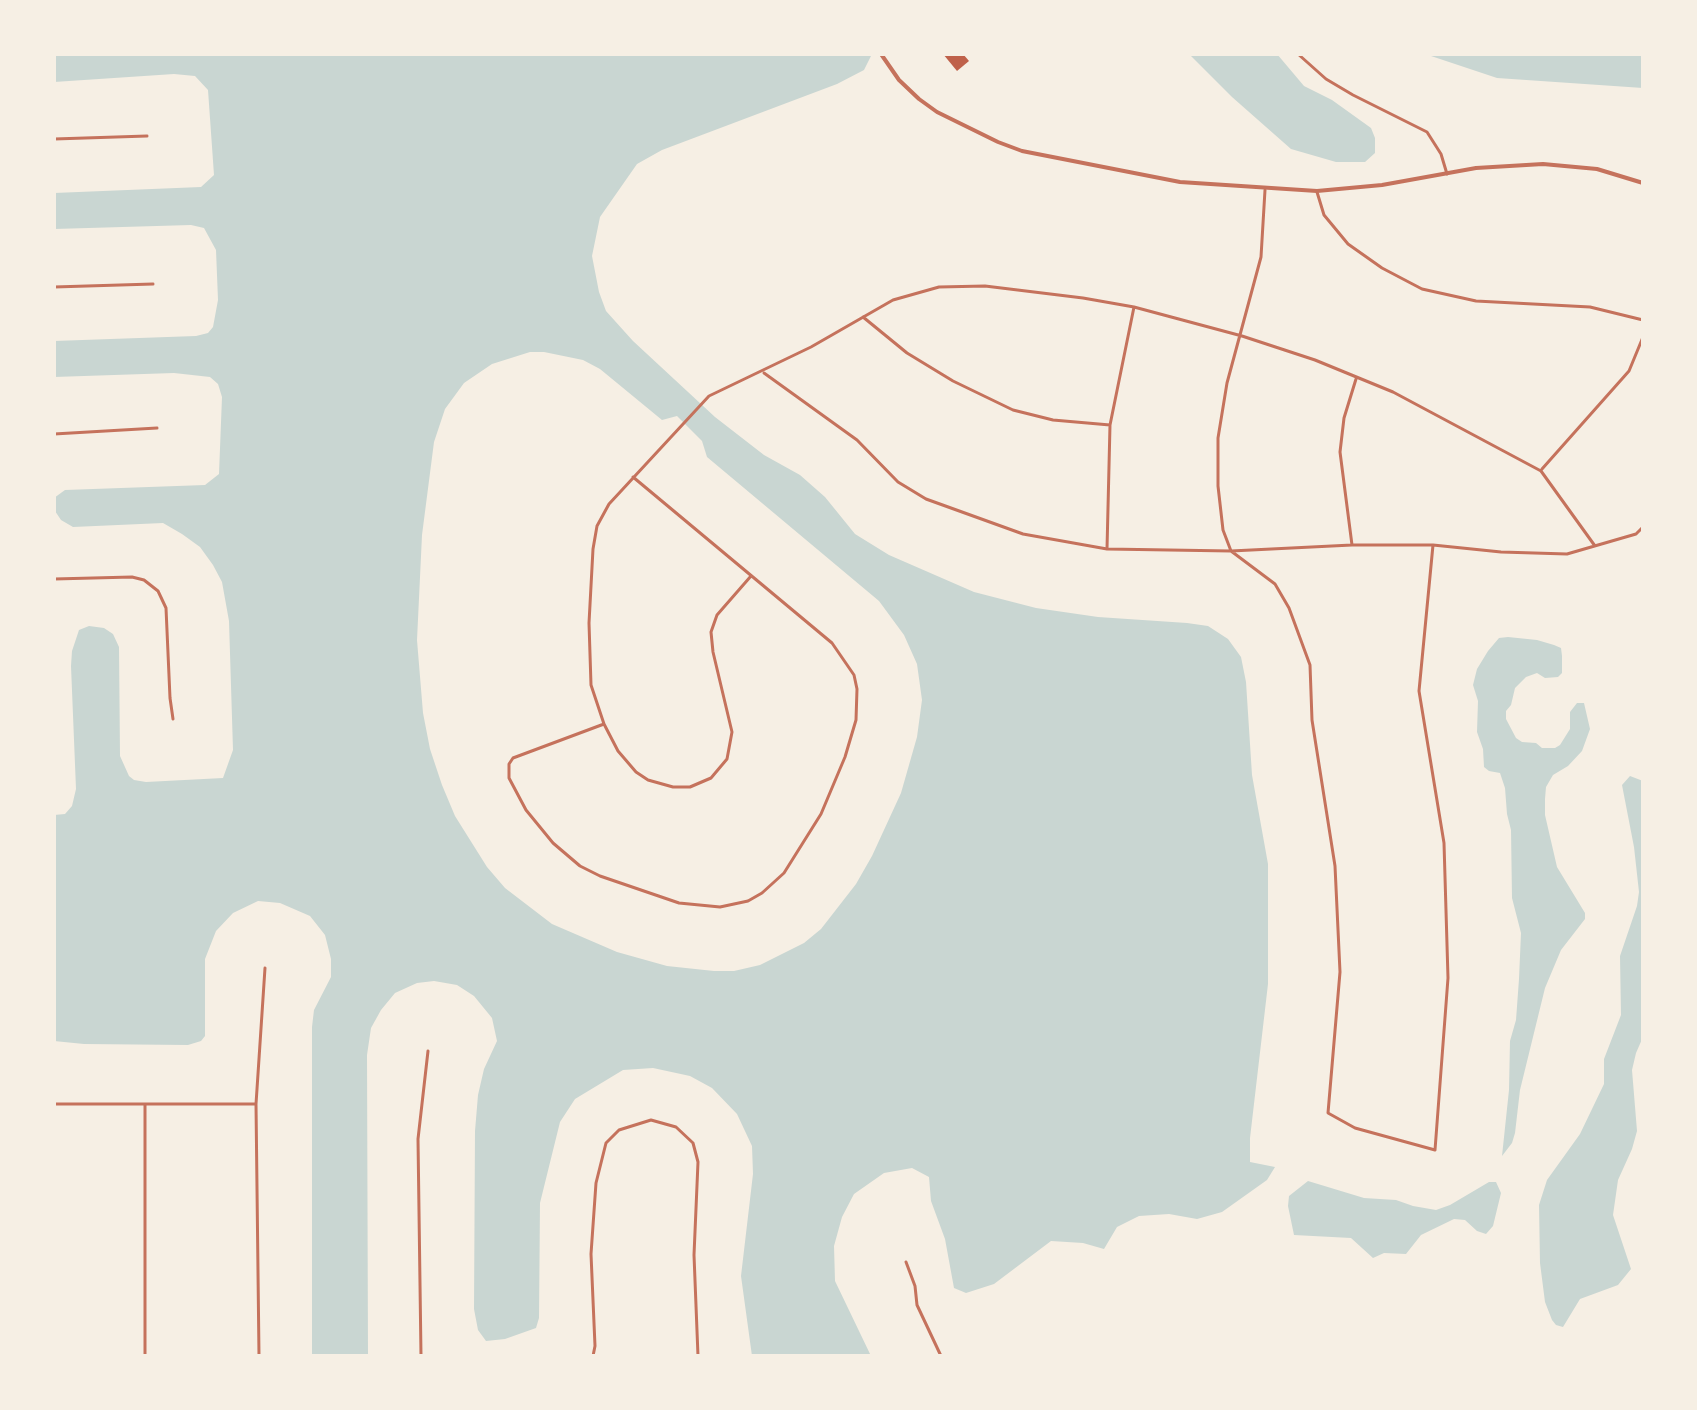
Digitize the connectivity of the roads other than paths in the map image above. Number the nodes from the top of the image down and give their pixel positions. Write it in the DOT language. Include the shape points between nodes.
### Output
graph roads {
  1 [pos="881,54"];
  2 [pos="1298,54"];
  3 [pos="147,136"];
  4 [pos="54,139"];
  5 [pos="1447,174"];
  6 [pos="1643,183"];
  7 [pos="1265,190"];
  8 [pos="1317,191"];
  9 [pos="153,284"];
  10 [pos="54,287"];
  11 [pos="1134,307"];
  12 [pos="863,317"];
  13 [pos="1643,320"];
  14 [pos="1242,336"];
  15 [pos="1643,337"];
  16 [pos="763,372"];
  17 [pos="1356,378"];
  18 [pos="1110,425"];
  19 [pos="157,428"];
  20 [pos="54,434"];
  21 [pos="1541,471"];
  22 [pos="632,477"];
  23 [pos="1643,527"];
  24 [pos="1352,545"];
  25 [pos="1433,545"];
  26 [pos="1595,546"];
  27 [pos="1107,549"];
  28 [pos="1231,551"];
  29 [pos="751,576"];
  30 [pos="54,579"];
  31 [pos="173,719"];
  32 [pos="604,724"];
  33 [pos="265,968"];
  34 [pos="428,1051"];
  35 [pos="54,1104"];
  36 [pos="256,1104"];
  37 [pos="145,1105"];
  38 [pos="906,1262"];
  39 [pos="145,1356"];
  40 [pos="259,1356"];
  41 [pos="421,1356"];
  42 [pos="593,1356"];
  43 [pos="698,1356"];
  44 [pos="941,1356"];
  1 -- 7 [label="street" via="908,90 937,112 1022,151 1180,182"];
  2 -- 5 [label="street" via="1326,79 1427,132"];
  3 -- 4 [label="street"];
  5 -- 6 [label="street" via="1503,165 1564,164"];
  5 -- 8 [label="street"];
  7 -- 8 [label="street"];
  7 -- 14 [label="street" via="1261,257"];
  8 -- 13 [label="street" via="1324,215 1348,244 1422,289 1476,301 1590,307"];
  9 -- 10 [label="street"];
  11 -- 12 [label="street" via="985,286 939,287 893,300"];
  11 -- 14 [label="street"];
  11 -- 18 [label="street"];
  12 -- 16 [label="street"];
  12 -- 18 [label="street" via="907,353 1013,410"];
  14 -- 17 [label="street"];
  14 -- 28 [label="street" via="1218,438 1223,530"];
  15 -- 21 [label="street" via="1629,371"];
  16 -- 22 [label="street" via="709,396"];
  16 -- 27 [label="street" via="857,440 898,482 926,499 1023,534"];
  17 -- 21 [label="street" via="1393,392"];
  17 -- 24 [label="street" via="1340,452"];
  18 -- 27 [label="street"];
  19 -- 20 [label="street"];
  21 -- 26 [label="street"];
  22 -- 29 [label="street"];
  22 -- 32 [label="street" via="601,516 593,549 588,655"];
  23 -- 26 [label="street"];
  24 -- 25 [label="street"];
  24 -- 28 [label="street"];
  25 -- 26 [label="street" via="1567,554"];
  25 -- 28 [label="street" via="1419,691 1444,843 1448,978 1435,1150 1355,1128 1328,1113 1339,957 1335,866 1312,720 1310,665 1275,584"];
  27 -- 28 [label="street"];
  29 -- 32 [label="street" via="717,615 711,632 732,732 720,770 682,788 648,780 626,762"];
  29 -- 32 [label="street" via="832,643 848,664 857,689 856,720 835,785 801,848 774,883 736,905 679,903 600,876 553,843 514,790 509,764 520,754"];
  30 -- 31 [label="street" via="132,577 151,584 164,598"];
  33 -- 36 [label="street"];
  34 -- 41 [label="street" via="418,1139"];
  35 -- 37 [label="street"];
  36 -- 37 [label="street"];
  36 -- 40 [label="street"];
  37 -- 39 [label="street"];
  38 -- 44 [label="street" via="917,1305"];
  42 -- 43 [label="street" via="596,1183 606,1143 619,1130 651,1120 676,1127 693,1143 698,1162"];
}
